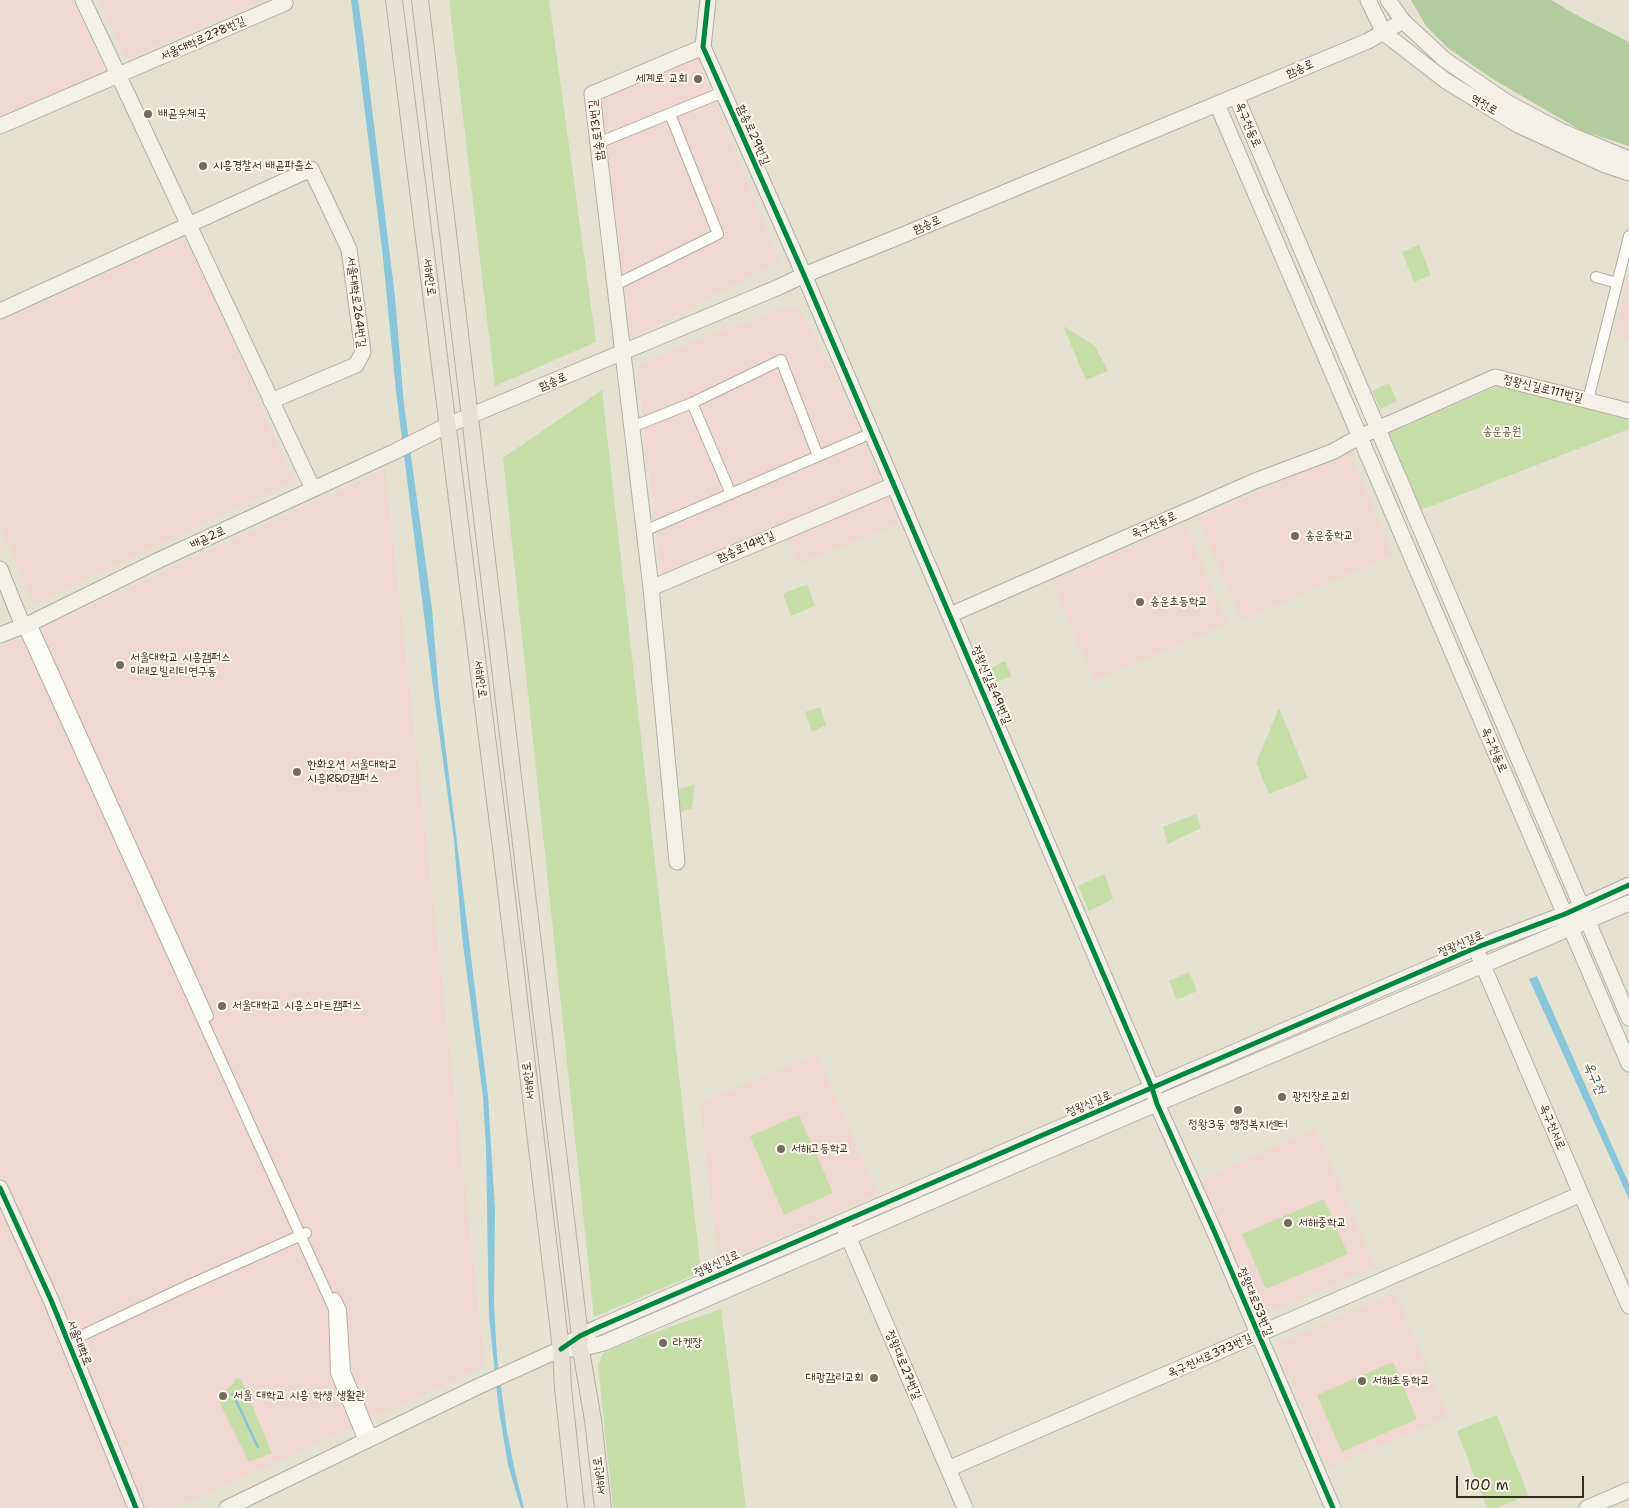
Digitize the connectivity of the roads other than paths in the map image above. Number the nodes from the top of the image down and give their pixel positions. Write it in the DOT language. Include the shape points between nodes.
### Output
graph roads {
  1 [pos="83,0"];
  2 [pos="283,0"];
  3 [pos="394,0"];
  4 [pos="420,0"];
  5 [pos="708,0"];
  6 [pos="1368,0"];
  7 [pos="1388,0"];
  8 [pos="1403,22"];
  9 [pos="1384,33"];
  10 [pos="702,47"];
  11 [pos="118,76"];
  12 [pos="723,92"];
  13 [pos="1236,96"];
  14 [pos="1217,104"];
  15 [pos="670,114"];
  16 [pos="0,126"];
  17 [pos="598,144"];
  18 [pos="1629,159"];
  19 [pos="1629,173"];
  20 [pos="189,226"];
  21 [pos="1629,236"];
  22 [pos="804,275"];
  23 [pos="1596,278"];
  24 [pos="1617,283"];
  25 [pos="615,285"];
  26 [pos="0,311"];
  27 [pos="623,353"];
  28 [pos="1588,400"];
  29 [pos="271,401"];
  30 [pos="692,403"];
  31 [pos="1629,411"];
  32 [pos="470,416"];
  33 [pos="448,425"];
  34 [pos="632,427"];
  35 [pos="1377,429"];
  36 [pos="872,433"];
  37 [pos="1360,437"];
  38 [pos="818,456"];
  39 [pos="894,485"];
  40 [pos="312,489"];
  41 [pos="731,494"];
  42 [pos="644,531"];
  43 [pos="0,569"];
  44 [pos="651,588"];
  45 [pos="950,615"];
  46 [pos="27,625"];
  47 [pos="0,636"];
  48 [pos="677,862"];
  49 [pos="1629,884"];
  50 [pos="1629,903"];
  51 [pos="1584,914"];
  52 [pos="1568,921"];
  53 [pos="1475,948"];
  54 [pos="1483,964"];
  55 [pos="1629,1018"];
  56 [pos="1629,1064"];
  57 [pos="1152,1088"];
  58 [pos="1157,1104"];
  59 [pos="0,1188"];
  60 [pos="1581,1194"];
  61 [pos="842,1221"];
  62 [pos="303,1234"];
  63 [pos="848,1236"];
  64 [pos="1629,1306"];
  65 [pos="1258,1334"];
  66 [pos="68,1342"];
  67 [pos="580,1347"];
  68 [pos="561,1354"];
  69 [pos="368,1439"];
  70 [pos="948,1469"];
  71 [pos="586,1476"];
  72 [pos="1629,1490"];
  73 [pos="136,1508"];
  74 [pos="227,1508"];
  75 [pos="576,1508"];
  76 [pos="585,1508"];
  77 [pos="594,1508"];
  78 [pos="603,1508"];
  79 [pos="965,1508"];
  80 [pos="1332,1508"];
  81 [pos="1587,1508"];
  1 -- 11 [label="street"];
  2 -- 11 [label="street, 서울대학로278번길" via="285,3"];
  3 -- 33 [label="main road, 서해안로"];
  4 -- 32 [label="main road, 서해안로"];
  5 -- 10 [label="street"];
  6 -- 9 [label="street, 역전로"];
  7 -- 8 [label="street, 역전로"];
  8 -- 9 [label="street, 함송로"];
  8 -- 18 [label="street, 역전로" via="1444,60 1508,103 1561,131"];
  9 -- 13 [label="street, 함송로"];
  9 -- 19 [label="street, 역전로" via="1446,81 1518,125"];
  10 -- 12 [label="street, 함송로29번길"];
  10 -- 17 [label="street, 함송로13번길" via="592,94"];
  11 -- 16 [label="street, 서울대학로278번길"];
  11 -- 20 [label="street"];
  12 -- 15 [label="street"];
  12 -- 22 [label="street, 함송로29번길"];
  13 -- 14 [label="street, 함송로"];
  13 -- 35 [label="street, 옥구천동로"];
  14 -- 22 [label="street, 함송로"];
  14 -- 37 [label="street, 옥구천동로"];
  15 -- 17 [label="street"];
  15 -- 25 [label="street" via="718,234"];
  17 -- 25 [label="street, 함송로13번길"];
  20 -- 26 [label="street, 서울대학로264번길"];
  20 -- 29 [label="street"];
  20 -- 29 [label="street, 서울대학로264번길" via="311,169 349,249 363,352 356,364"];
  21 -- 24 [label="street"];
  22 -- 27 [label="street, 함송로"];
  22 -- 36 [label="street, 정왕신길로49번길"];
  23 -- 24 [label="street"];
  24 -- 28 [label="street"];
  25 -- 27 [label="street, 함송로13번길"];
  27 -- 32 [label="street, 함송로"];
  27 -- 34 [label="street"];
  28 -- 31 [label="street, 정왕신길로111번길"];
  28 -- 35 [label="street, 정왕신길로111번길" via="1495,377"];
  29 -- 40 [label="street"];
  30 -- 34 [label="street"];
  30 -- 38 [label="street" via="781,360"];
  30 -- 41 [label="street"];
  32 -- 33 [label="street, 함송로"];
  32 -- 67 [label="main road, 서해안로"];
  33 -- 40 [label="street, 배곧2로"];
  33 -- 68 [label="main road, 서해안로"];
  34 -- 42 [label="street"];
  35 -- 37 [label="street, 옥구천동로"];
  35 -- 51 [label="street, 옥구천동로"];
  36 -- 38 [label="street"];
  36 -- 39 [label="street, 정왕신길로49번길"];
  37 -- 45 [label="street, 옥구천동로" via="1332,452 1255,481"];
  37 -- 52 [label="street, 옥구천동로"];
  38 -- 41 [label="street"];
  39 -- 44 [label="street, 함송로14번길"];
  39 -- 45 [label="street, 정왕신길로49번길"];
  40 -- 46 [label="street, 배곧2로"];
  41 -- 42 [label="street"];
  42 -- 44 [label="street"];
  43 -- 46 [label="street"];
  44 -- 48 [label="street"];
  45 -- 57 [label="street, 정왕신길로49번길"];
  46 -- 47 [label="street, 배곧2로"];
  46 -- 62 [label="street"];
  49 -- 51 [label="street, 정왕신길로"];
  50 -- 51 [label="street, 정왕신길로"];
  51 -- 52 [label="street, 정왕신길로"];
  51 -- 55 [label="street, 옥구천동로"];
  52 -- 53 [label="street, 정왕신길로"];
  52 -- 54 [label="street, 정왕신길로"];
  52 -- 56 [label="street, 옥구천동로"];
  53 -- 54 [label="street, 옥구천서로"];
  53 -- 57 [label="street, 정왕신길로"];
  54 -- 58 [label="street, 정왕신길로"];
  54 -- 60 [label="street, 옥구천서로"];
  57 -- 58 [label="street, 정왕신길로49번길"];
  57 -- 61 [label="street, 정왕신길로"];
  58 -- 63 [label="street, 정왕신길로"];
  58 -- 65 [label="street, 정왕대로53번길"];
  59 -- 66 [label="street, 서울대학로"];
  60 -- 64 [label="street, 옥구천서로"];
  60 -- 65 [label="street, 옥구천서로373번길"];
  61 -- 63 [label="street, 정왕대로27번길"];
  61 -- 67 [label="street, 정왕신길로"];
  62 -- 66 [label="street"];
  62 -- 69 [label="street" via="341,1310 344,1372"];
  63 -- 67 [label="street, 정왕신길로" via="604,1343"];
  63 -- 70 [label="street, 정왕대로27번길"];
  65 -- 70 [label="street, 옥구천서로373번길"];
  65 -- 80 [label="street, 정왕대로53번길"];
  66 -- 73 [label="street, 서울대학로"];
  67 -- 68 [label="street, 정왕신길로"];
  67 -- 71 [label="main road, 서해안로"];
  67 -- 78 [label="main road, 서해안로" via="593,1420"];
  68 -- 69 [label="street" via="545,1356"];
  68 -- 71 [label="main road, 서해안로"];
  68 -- 75 [label="main road, 서해안로"];
  69 -- 74 [label="street"];
  70 -- 79 [label="street, 정왕대로27번길"];
  71 -- 76 [label="main road"];
  71 -- 77 [label="main road"];
  72 -- 81 [label="street"];
}
